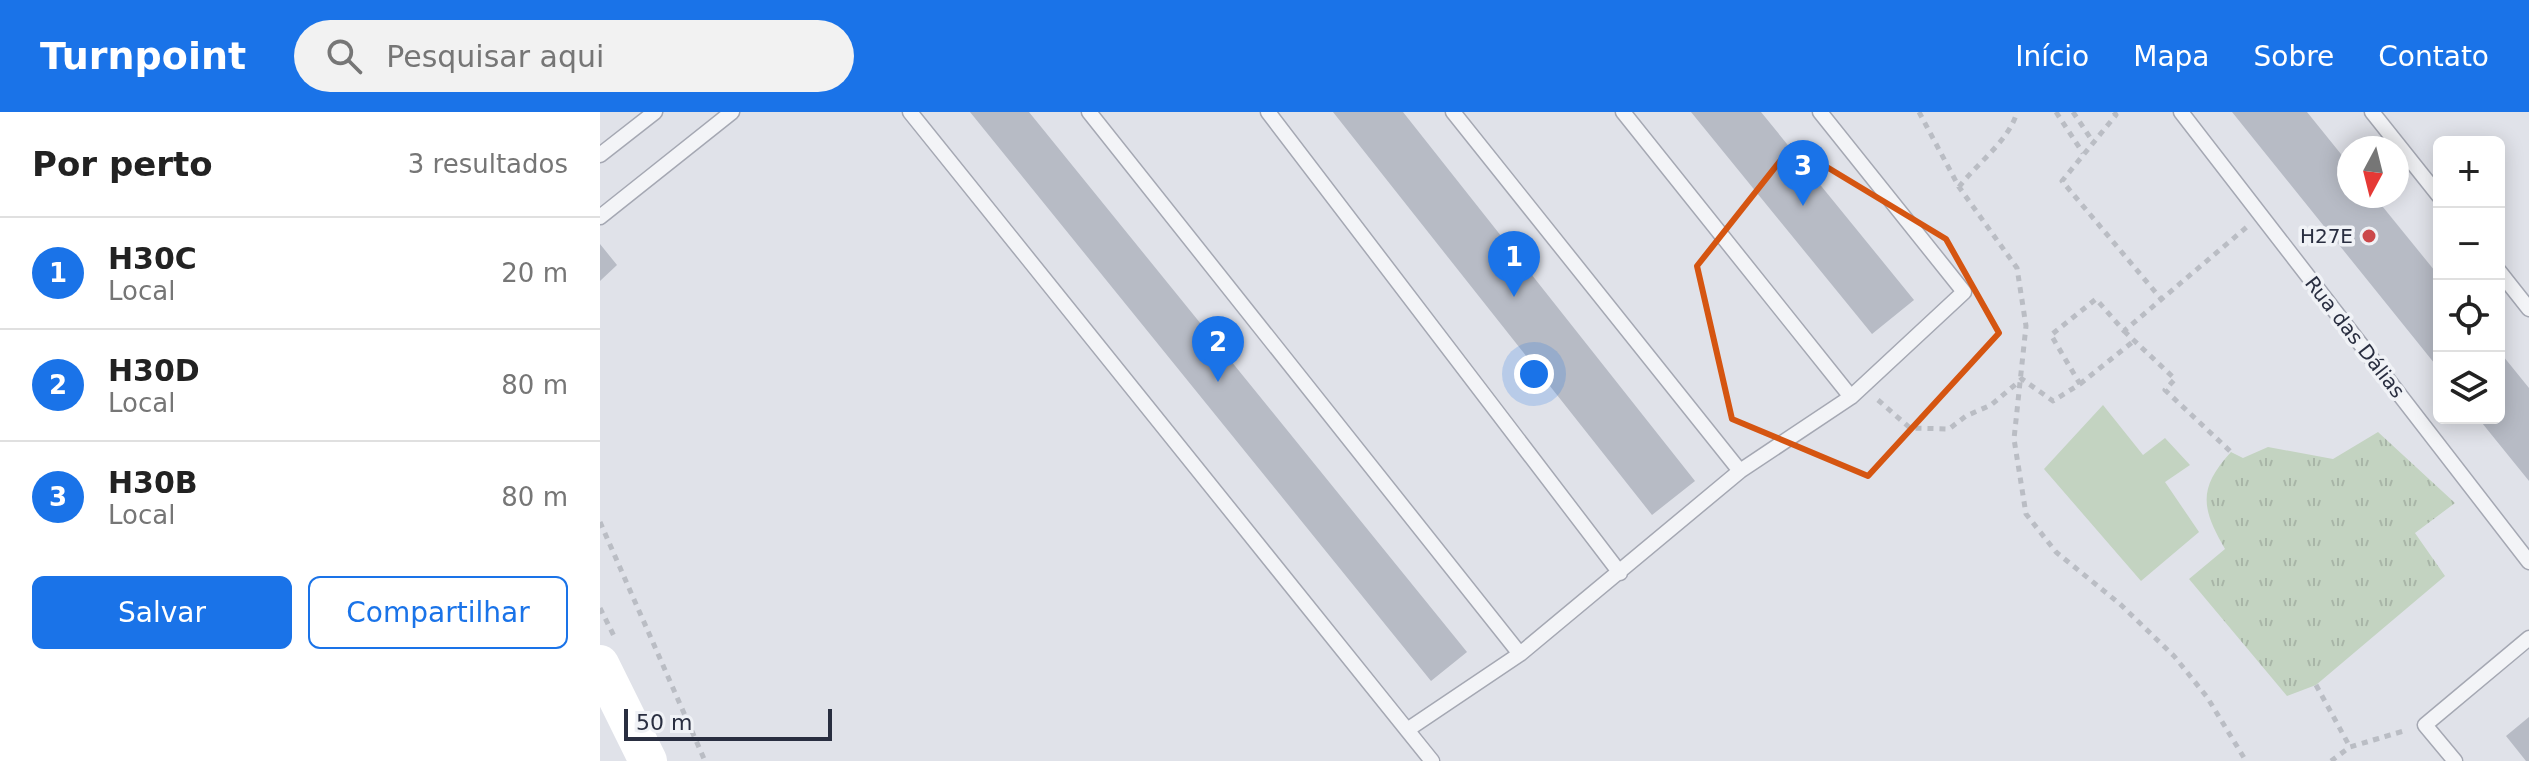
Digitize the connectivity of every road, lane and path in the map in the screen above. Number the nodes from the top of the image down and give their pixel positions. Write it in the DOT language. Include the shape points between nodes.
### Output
graph roads {
  1 [pos="655,112"];
  2 [pos="732,112"];
  3 [pos="910,112"];
  4 [pos="1089,112"];
  5 [pos="1268,112"];
  6 [pos="1453,112"];
  7 [pos="1623,112"];
  8 [pos="1820,112"];
  9 [pos="1919,112"];
  10 [pos="2017,112"];
  11 [pos="2056,112"];
  12 [pos="2073,112"];
  13 [pos="2114,112"];
  14 [pos="2181,112"];
  15 [pos="2372,112"];
  16 [pos="2093,142"];
  17 [pos="2083,153"];
  18 [pos="600,155"];
  19 [pos="1959,187"];
  20 [pos="2433,188"];
  21 [pos="602,211"];
  22 [pos="2261,215"];
  23 [pos="2505,279"];
  24 [pos="2162,300"];
  25 [pos="2529,309"];
  26 [pos="2124,331"];
  27 [pos="2135,340"];
  28 [pos="2022,379"];
  29 [pos="2080,384"];
  30 [pos="1864,386"];
  31 [pos="1851,397"];
  32 [pos="2231,452"];
  33 [pos="1740,471"];
  34 [pos="600,522"];
  35 [pos="2529,562"];
  36 [pos="1620,573"];
  37 [pos="2529,638"];
  38 [pos="1520,654"];
  39 [pos="600,664"];
  40 [pos="2316,685"];
  41 [pos="2425,725"];
  42 [pos="1407,730"];
  43 [pos="2373,740"];
  44 [pos="2350,747"];
  45 [pos="648,761"];
  46 [pos="705,761"];
  47 [pos="1432,761"];
  48 [pos="2246,761"];
  49 [pos="2331,761"];
  50 [pos="2455,761"];
  1 -- 18 [label="lane"];
  2 -- 21 [label="lane"];
  3 -- 42 [label="lane"];
  4 -- 38 [label="lane"];
  5 -- 36 [label="lane"];
  6 -- 33 [label="lane"];
  7 -- 31 [label="lane"];
  8 -- 30 [label="lane" via="1964,292"];
  9 -- 19 [label="path"];
  10 -- 19 [label="path" via="2013,128"];
  11 -- 17 [label="path"];
  12 -- 16 [label="path"];
  13 -- 16 [label="path"];
  14 -- 22 [label="lane, Rua das Dálias"];
  15 -- 20 [label="lane"];
  16 -- 17 [label="path"];
  17 -- 24 [label="path" via="2062,181"];
  19 -- 28 [label="path" via="2017,268 2026,326"];
  22 -- 24 [label="path"];
  22 -- 35 [label="lane, Rua das Dálias"];
  23 -- 25 [label="lane"];
  24 -- 26 [label="path"];
  26 -- 27 [label="path"];
  26 -- 29 [label="path" via="2096,299 2051,335"];
  27 -- 29 [label="path"];
  27 -- 32 [label="path" via="2175,379 2165,390"];
  28 -- 29 [label="path" via="2053,401"];
  28 -- 30 [label="path" via="1949,429 1910,428"];
  28 -- 48 [label="path" via="2014,439 2026,514 2056,552 2174,656 2207,697"];
  30 -- 31 [label="lane"];
  31 -- 33 [label="lane"];
  33 -- 36 [label="lane"];
  34 -- 46 [label="path"];
  36 -- 38 [label="lane"];
  37 -- 41 [label="lane"];
  38 -- 42 [label="lane"];
  39 -- 45 [label="main road"];
  40 -- 44 [label="path"];
  41 -- 43 [label="path"];
  41 -- 44 [label="path"];
  41 -- 50 [label="lane"];
  42 -- 47 [label="lane"];
  44 -- 49 [label="path"];
}
